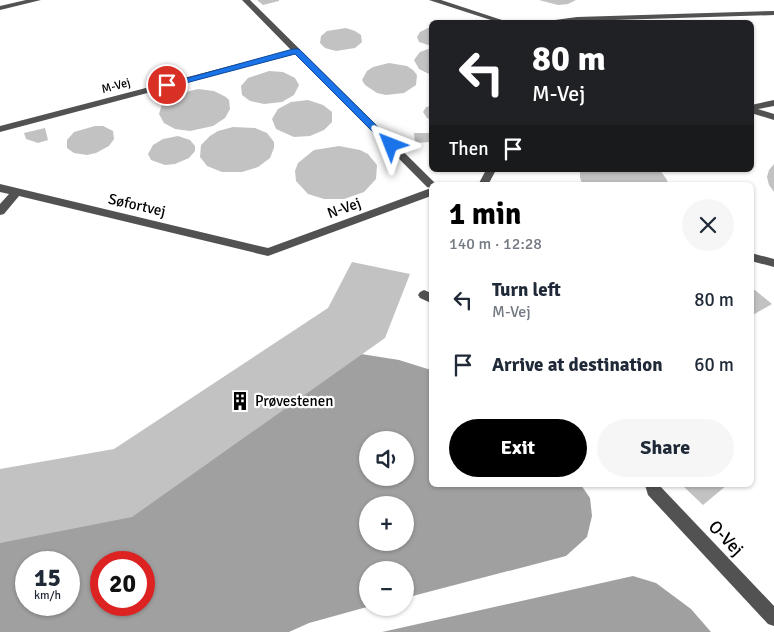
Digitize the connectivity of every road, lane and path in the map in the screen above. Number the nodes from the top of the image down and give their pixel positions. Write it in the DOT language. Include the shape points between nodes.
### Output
graph roads {
  1 [pos="37,0"];
  2 [pos="246,0"];
  3 [pos="434,0"];
  4 [pos="0,8"];
  5 [pos="774,13"];
  6 [pos="498,20"];
  7 [pos="577,20"];
  8 [pos="296,51"];
  9 [pos="774,103"];
  10 [pos="754,108"];
  11 [pos="754,110"];
  12 [pos="774,117"];
  13 [pos="0,129"];
  14 [pos="429,182"];
  15 [pos="0,188"];
  16 [pos="17,192"];
  17 [pos="429,193"];
  18 [pos="0,211"];
  19 [pos="268,252"];
  20 [pos="754,258"];
  21 [pos="774,263"];
  22 [pos="652,487"];
  23 [pos="774,618"];
  1 -- 4 [label="lane"];
  2 -- 8 [label="lane"];
  3 -- 6 [label="lane"];
  5 -- 7 [label="lane"];
  8 -- 13 [label="lane, M-Vej"];
  8 -- 14 [label="lane"];
  9 -- 10 [label="lane"];
  11 -- 12 [label="lane"];
  15 -- 16 [label="lane, Søfortvej"];
  16 -- 18 [label="lane"];
  16 -- 19 [label="lane, Søfortvej"];
  17 -- 19 [label="lane, N-Vej"];
  20 -- 21 [label="lane"];
  22 -- 23 [label="lane, O-Vej"];
}
